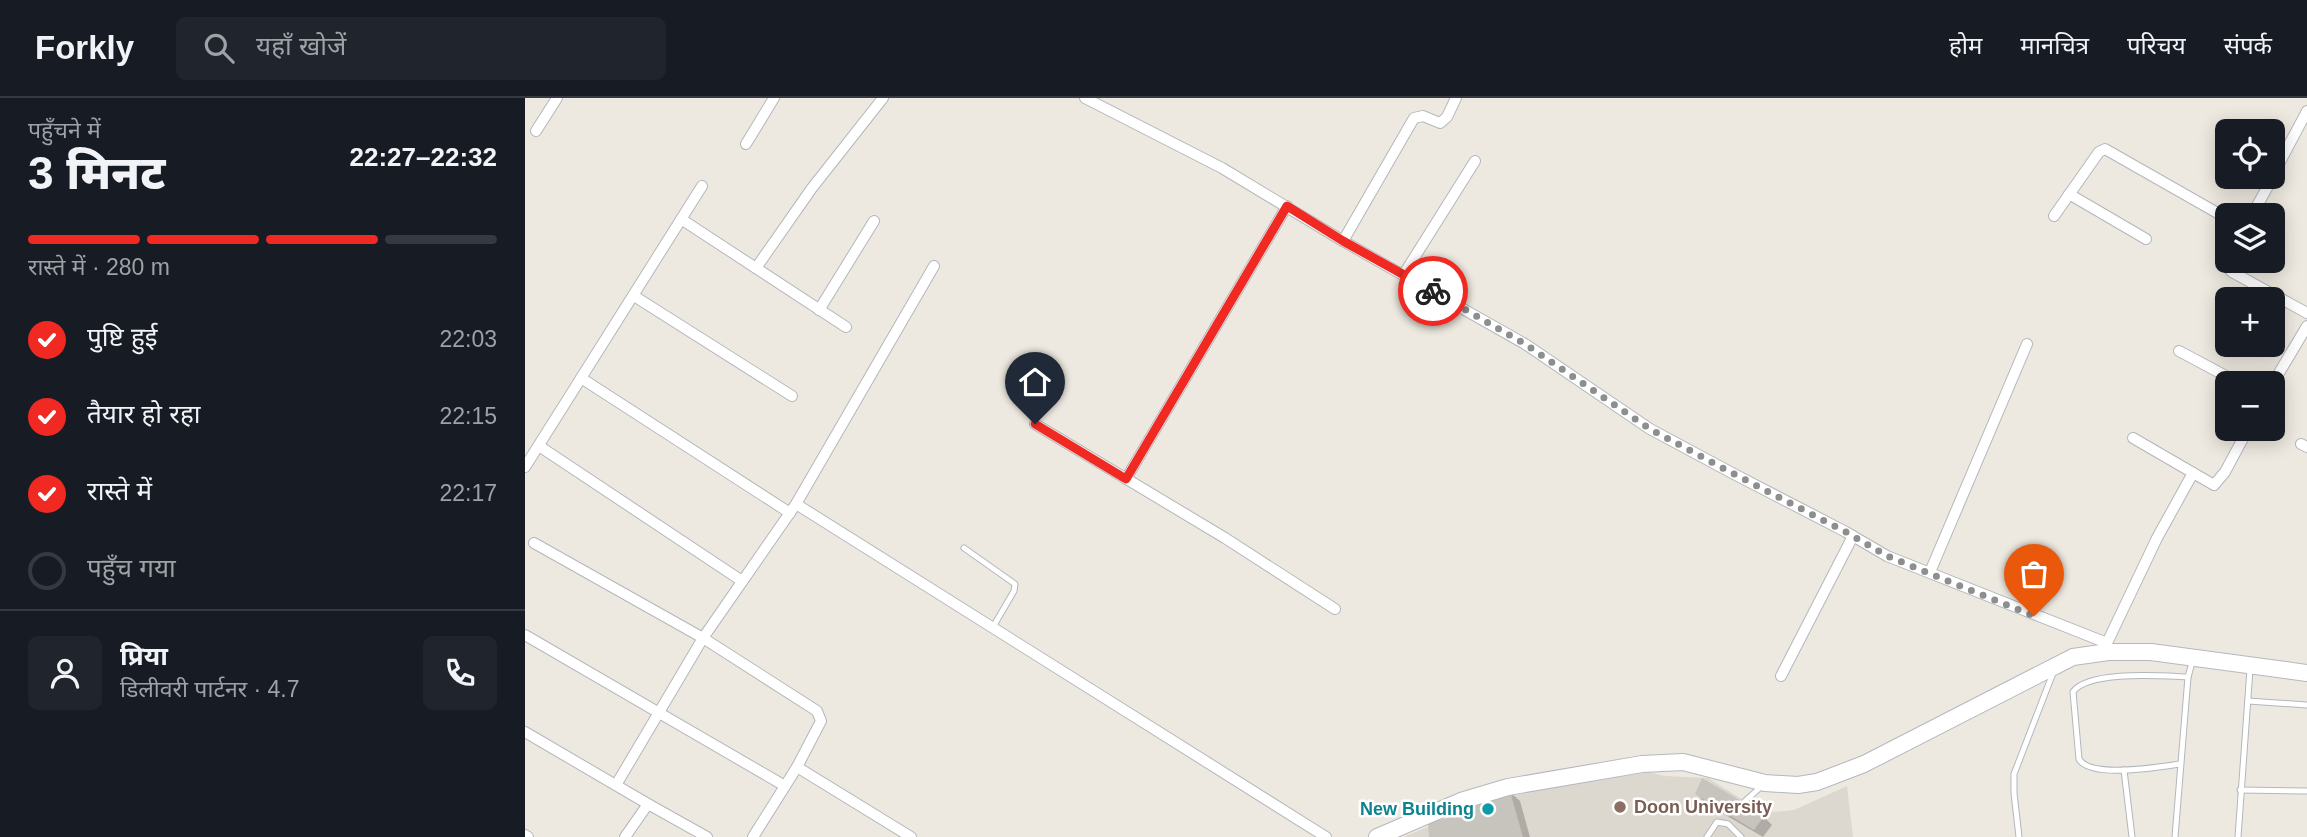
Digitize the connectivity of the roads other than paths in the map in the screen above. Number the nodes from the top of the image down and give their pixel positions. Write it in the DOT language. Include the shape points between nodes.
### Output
graph roads {
  1 [pos="557,98"];
  2 [pos="773,98"];
  3 [pos="883,98"];
  4 [pos="1085,98"];
  5 [pos="1456,98"];
  6 [pos="2307,111"];
  7 [pos="536,131"];
  8 [pos="745,144"];
  9 [pos="2285,153"];
  10 [pos="1475,161"];
  11 [pos="702,186"];
  12 [pos="2069,194"];
  13 [pos="1287,206"];
  14 [pos="2215,212"];
  15 [pos="2054,216"];
  16 [pos="681,219"];
  17 [pos="874,221"];
  18 [pos="2146,239"];
  19 [pos="1343,241"];
  20 [pos="934,265"];
  21 [pos="756,268"];
  22 [pos="2234,273"];
  23 [pos="1404,275"];
  24 [pos="634,296"];
  25 [pos="819,310"];
  26 [pos="2307,313"];
  27 [pos="2307,326"];
  28 [pos="846,327"];
  29 [pos="2027,344"];
  30 [pos="2179,351"];
  31 [pos="2216,371"];
  32 [pos="2280,371"];
  33 [pos="581,378"];
  34 [pos="792,396"];
  35 [pos="1035,424"];
  36 [pos="2133,438"];
  37 [pos="2241,441"];
  38 [pos="539,446"];
  39 [pos="525,467"];
  40 [pos="2193,473"];
  41 [pos="1126,479"];
  42 [pos="793,509"];
  43 [pos="1853,536"];
  44 [pos="534,543"];
  45 [pos="964,548"];
  46 [pos="1930,572"];
  47 [pos="742,581"];
  48 [pos="1335,609"];
  49 [pos="993,628"];
  50 [pos="525,635"];
  51 [pos="703,638"];
  52 [pos="2107,647"];
  53 [pos="2194,658"];
  54 [pos="2056,665"];
  55 [pos="2250,666"];
  56 [pos="2307,673"];
  57 [pos="1781,676"];
  58 [pos="2188,677"];
  59 [pos="2248,702"];
  60 [pos="2307,705"];
  61 [pos="659,712"];
  62 [pos="525,732"];
  63 [pos="2180,764"];
  64 [pos="797,767"];
  65 [pos="2124,771"];
  66 [pos="1765,783"];
  67 [pos="616,785"];
  68 [pos="786,786"];
  69 [pos="2240,790"];
  70 [pos="2307,791"];
  71 [pos="1744,802"];
  72 [pos="647,804"];
  73 [pos="1733,817"];
  74 [pos="1728,824"];
  75 [pos="625,837"];
  76 [pos="707,837"];
  77 [pos="753,837"];
  78 [pos="911,837"];
  79 [pos="1326,837"];
  80 [pos="1377,837"];
  81 [pos="1707,837"];
  82 [pos="1741,837"];
  83 [pos="2019,837"];
  84 [pos="2132,837"];
  85 [pos="2175,837"];
  86 [pos="2238,837"];
  1 -- 7 [label="street"];
  2 -- 8 [label="street"];
  3 -- 21 [label="street"];
  4 -- 13 [label="street"];
  5 -- 19 [label="street" via="1440,123 1418,116 1411,122"];
  6 -- 9 [label="street"];
  10 -- 23 [label="street"];
  11 -- 16 [label="street"];
  12 -- 14 [label="street" via="2105,149"];
  12 -- 15 [label="street"];
  12 -- 18 [label="street"];
  13 -- 19 [label="street"];
  13 -- 41 [label="street"];
  16 -- 21 [label="street"];
  16 -- 24 [label="street"];
  17 -- 25 [label="street"];
  19 -- 23 [label="street"];
  20 -- 42 [label="street"];
  21 -- 25 [label="street"];
  22 -- 26 [label="street"];
  23 -- 43 [label="street" via="1525,344 1650,429"];
  24 -- 33 [label="street"];
  24 -- 34 [label="street"];
  25 -- 28 [label="street"];
  27 -- 32 [label="street"];
  29 -- 46 [label="street"];
  30 -- 31 [label="street"];
  33 -- 38 [label="street"];
  33 -- 42 [label="street"];
  35 -- 41 [label="street"];
  36 -- 40 [label="street"];
  37 -- 40 [label="street" via="2217,484"];
  38 -- 39 [label="street"];
  38 -- 47 [label="street"];
  40 -- 52 [label="street"];
  41 -- 48 [label="street"];
  42 -- 47 [label="street"];
  42 -- 49 [label="street"];
  43 -- 46 [label="street" via="1887,556"];
  43 -- 57 [label="street"];
  44 -- 51 [label="street"];
  45 -- 49 [label="lane" via="1015,584"];
  46 -- 52 [label="street" via="2079,631"];
  47 -- 51 [label="street"];
  49 -- 79 [label="street"];
  50 -- 61 [label="street"];
  51 -- 61 [label="street"];
  51 -- 64 [label="street" via="819,713 817,732"];
  52 -- 53 [label="main road"];
  52 -- 54 [label="main road"];
  53 -- 55 [label="main road"];
  53 -- 58 [label="lane"];
  54 -- 66 [label="main road" via="1864,764 1817,782"];
  54 -- 83 [label="lane" via="2014,774"];
  55 -- 56 [label="main road"];
  55 -- 59 [label="lane"];
  58 -- 63 [label="lane"];
  58 -- 65 [label="lane" via="2116,676 2073,690 2081,763"];
  59 -- 60 [label="lane"];
  59 -- 69 [label="lane"];
  61 -- 67 [label="street"];
  61 -- 68 [label="street"];
  62 -- 67 [label="street"];
  63 -- 65 [label="lane"];
  63 -- 85 [label="lane"];
  64 -- 68 [label="street"];
  64 -- 78 [label="street"];
  65 -- 84 [label="lane"];
  66 -- 71 [label="lane"];
  66 -- 80 [label="main road" via="1683,762 1642,764 1508,787 1461,801"];
  67 -- 72 [label="street"];
  68 -- 77 [label="street"];
  69 -- 70 [label="lane"];
  69 -- 86 [label="lane"];
  72 -- 75 [label="street"];
  72 -- 76 [label="street"];
  73 -- 74 [label="lane"];
  74 -- 81 [label="lane" via="1715,823"];
  74 -- 82 [label="lane"];
}
